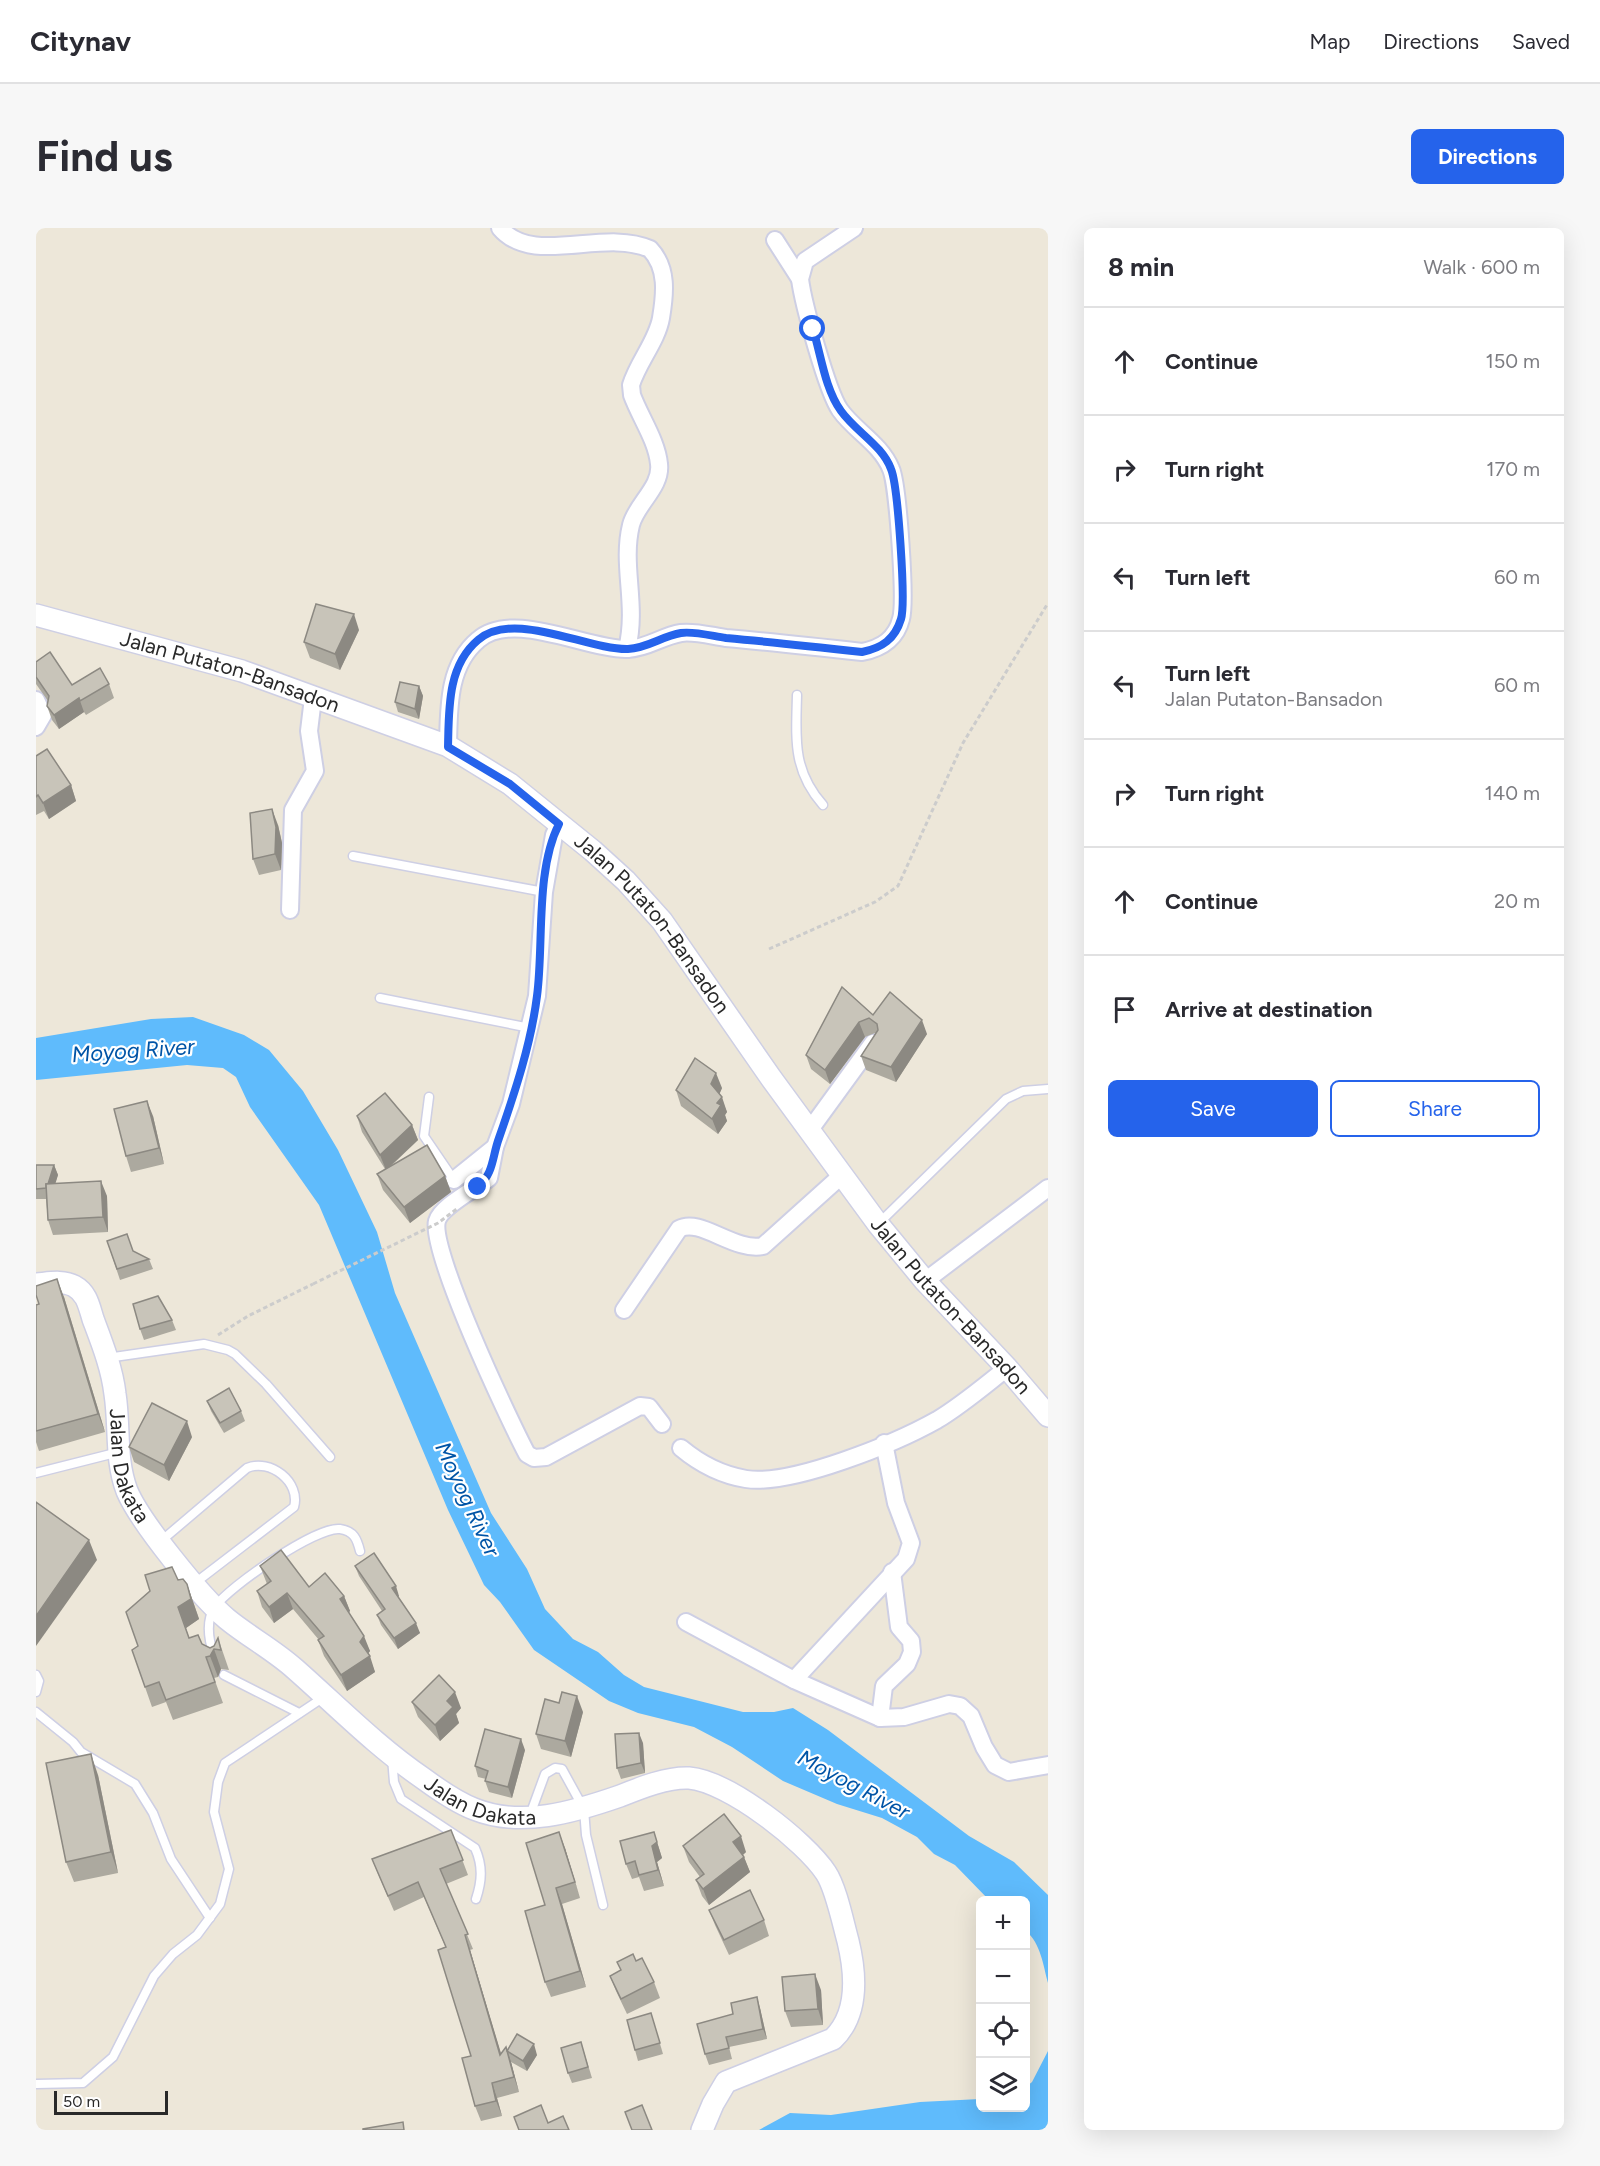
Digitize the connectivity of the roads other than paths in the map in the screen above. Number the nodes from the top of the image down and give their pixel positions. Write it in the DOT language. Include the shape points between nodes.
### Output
graph roads {
  1 [pos="500,228"];
  2 [pos="854,228"];
  3 [pos="775,240"];
  4 [pos="800,279"];
  5 [pos="36,615"];
  6 [pos="627,649"];
  7 [pos="797,694"];
  8 [pos="313,698"];
  9 [pos="36,700"];
  10 [pos="36,727"];
  11 [pos="448,747"];
  12 [pos="823,805"];
  13 [pos="559,824"];
  14 [pos="353,856"];
  15 [pos="544,892"];
  16 [pos="290,910"];
  17 [pos="380,998"];
  18 [pos="530,1028"];
  19 [pos="873,1043"];
  20 [pos="1048,1089"];
  21 [pos="429,1097"];
  22 [pos="809,1131"];
  23 [pos="495,1147"];
  24 [pos="842,1176"];
  25 [pos="454,1180"];
  26 [pos="1048,1188"];
  27 [pos="878,1224"];
  28 [pos="925,1281"];
  29 [pos="36,1284"];
  30 [pos="624,1310"];
  31 [pos="107,1358"];
  32 [pos="1007,1368"];
  33 [pos="1048,1416"];
  34 [pos="662,1424"];
  35 [pos="884,1443"];
  36 [pos="681,1448"];
  37 [pos="119,1451"];
  38 [pos="330,1457"];
  39 [pos="36,1473"];
  40 [pos="161,1541"];
  41 [pos="360,1551"];
  42 [pos="892,1572"];
  43 [pos="195,1584"];
  44 [pos="214,1607"];
  45 [pos="686,1622"];
  46 [pos="217,1662"];
  47 [pos="36,1675"];
  48 [pos="224,1675"];
  49 [pos="794,1680"];
  50 [pos="36,1692"];
  51 [pos="326,1696"];
  52 [pos="36,1712"];
  53 [pos="299,1713"];
  54 [pos="879,1718"];
  55 [pos="391,1754"];
  56 [pos="1048,1765"];
  57 [pos="584,1809"];
  58 [pos="528,1818"];
  59 [pos="476,1899"];
  60 [pos="603,1905"];
  61 [pos="210,1918"];
  62 [pos="36,2084"];
  63 [pos="702,2130"];
  1 -- 6 [label="street" via="508,236 525,241 620,231 643,242 656,255 663,272 661,322 631,385 660,468 655,484 636,510 628,537 633,611"];
  2 -- 4 [label="street" via="806,261"];
  3 -- 4 [label="street"];
  4 -- 6 [label="street" via="834,398 892,470 901,544 902,618 886,643 862,652 682,632"];
  5 -- 8 [label="street, Jalan Putaton-Bansadon" via="242,671"];
  6 -- 11 [label="street" via="536,631 504,629 478,639 456,674 449,707"];
  7 -- 12 [label="lane" via="798,762 806,782"];
  8 -- 11 [label="street, Jalan Putaton-Bansadon"];
  8 -- 16 [label="street" via="309,731 315,771 293,810"];
  9 -- 10 [label="street" via="42,715"];
  11 -- 13 [label="street, Jalan Putaton-Bansadon" via="510,784"];
  13 -- 15 [label="street"];
  13 -- 22 [label="street, Jalan Putaton-Bansadon" via="627,881 662,921"];
  14 -- 15 [label="lane"];
  15 -- 18 [label="street" via="537,996"];
  17 -- 18 [label="lane"];
  18 -- 23 [label="street" via="511,1104"];
  19 -- 22 [label="street"];
  20 -- 27 [label="lane" via="1023,1090 1006,1099"];
  21 -- 25 [label="lane" via="424,1136"];
  22 -- 24 [label="street, Jalan Putaton-Bansadon"];
  23 -- 25 [label="street"];
  23 -- 34 [label="street" via="489,1178 443,1210 436,1233 457,1298 527,1454 546,1457 640,1406 649,1407"];
  24 -- 27 [label="street, Jalan Putaton-Bansadon"];
  24 -- 30 [label="street" via="763,1246 735,1244 692,1226 679,1229"];
  26 -- 28 [label="street"];
  27 -- 28 [label="street, Jalan Putaton-Bansadon"];
  28 -- 32 [label="street, Jalan Putaton-Bansadon"];
  29 -- 31 [label="street, Jalan Dakata" via="70,1284 83,1294"];
  31 -- 37 [label="street, Jalan Dakata" via="115,1394"];
  31 -- 38 [label="lane" via="204,1344 228,1350 243,1360"];
  32 -- 33 [label="street, Jalan Putaton-Bansadon"];
  32 -- 35 [label="street" via="936,1420"];
  35 -- 36 [label="street" via="803,1473 768,1479 746,1479 713,1468"];
  35 -- 42 [label="street" via="896,1503 911,1543 906,1559"];
  37 -- 39 [label="lane"];
  37 -- 40 [label="street, Jalan Dakata" via="127,1490"];
  40 -- 43 [label="street, Jalan Dakata"];
  40 -- 43 [label="lane" via="248,1468 264,1464 282,1475 295,1492 294,1507"];
  41 -- 44 [label="lane" via="351,1532 338,1528 321,1534 264,1565"];
  42 -- 49 [label="street"];
  42 -- 54 [label="street" via="899,1627 911,1641 912,1652 907,1664 884,1686"];
  43 -- 44 [label="street, Jalan Dakata"];
  44 -- 46 [label="lane" via="208,1638"];
  44 -- 51 [label="street, Jalan Dakata"];
  45 -- 49 [label="street"];
  47 -- 50 [label="lane"];
  48 -- 53 [label="lane"];
  49 -- 54 [label="street"];
  51 -- 53 [label="lane"];
  51 -- 55 [label="street, Jalan Dakata"];
  52 -- 61 [label="lane" via="81,1752 135,1784 153,1813 171,1859"];
  53 -- 61 [label="lane" via="225,1763 214,1812 229,1869 220,1904"];
  54 -- 56 [label="street" via="904,1717 949,1704 960,1706 971,1716 995,1764 1009,1772"];
  55 -- 58 [label="street, Jalan Dakata" via="473,1809"];
  55 -- 59 [label="lane" via="394,1782 401,1799 475,1848 482,1883"];
  57 -- 58 [label="street, Jalan Dakata"];
  57 -- 58 [label="lane" via="566,1773 555,1768 545,1774"];
  57 -- 60 [label="lane" via="586,1835"];
  57 -- 63 [label="street, Jalan Dakata" via="649,1785 688,1778 718,1786 773,1820 827,1874 851,1962 853,2000 845,2027 833,2039 726,2082"];
  61 -- 62 [label="lane" via="154,1976 112,2057 83,2083"];
}
